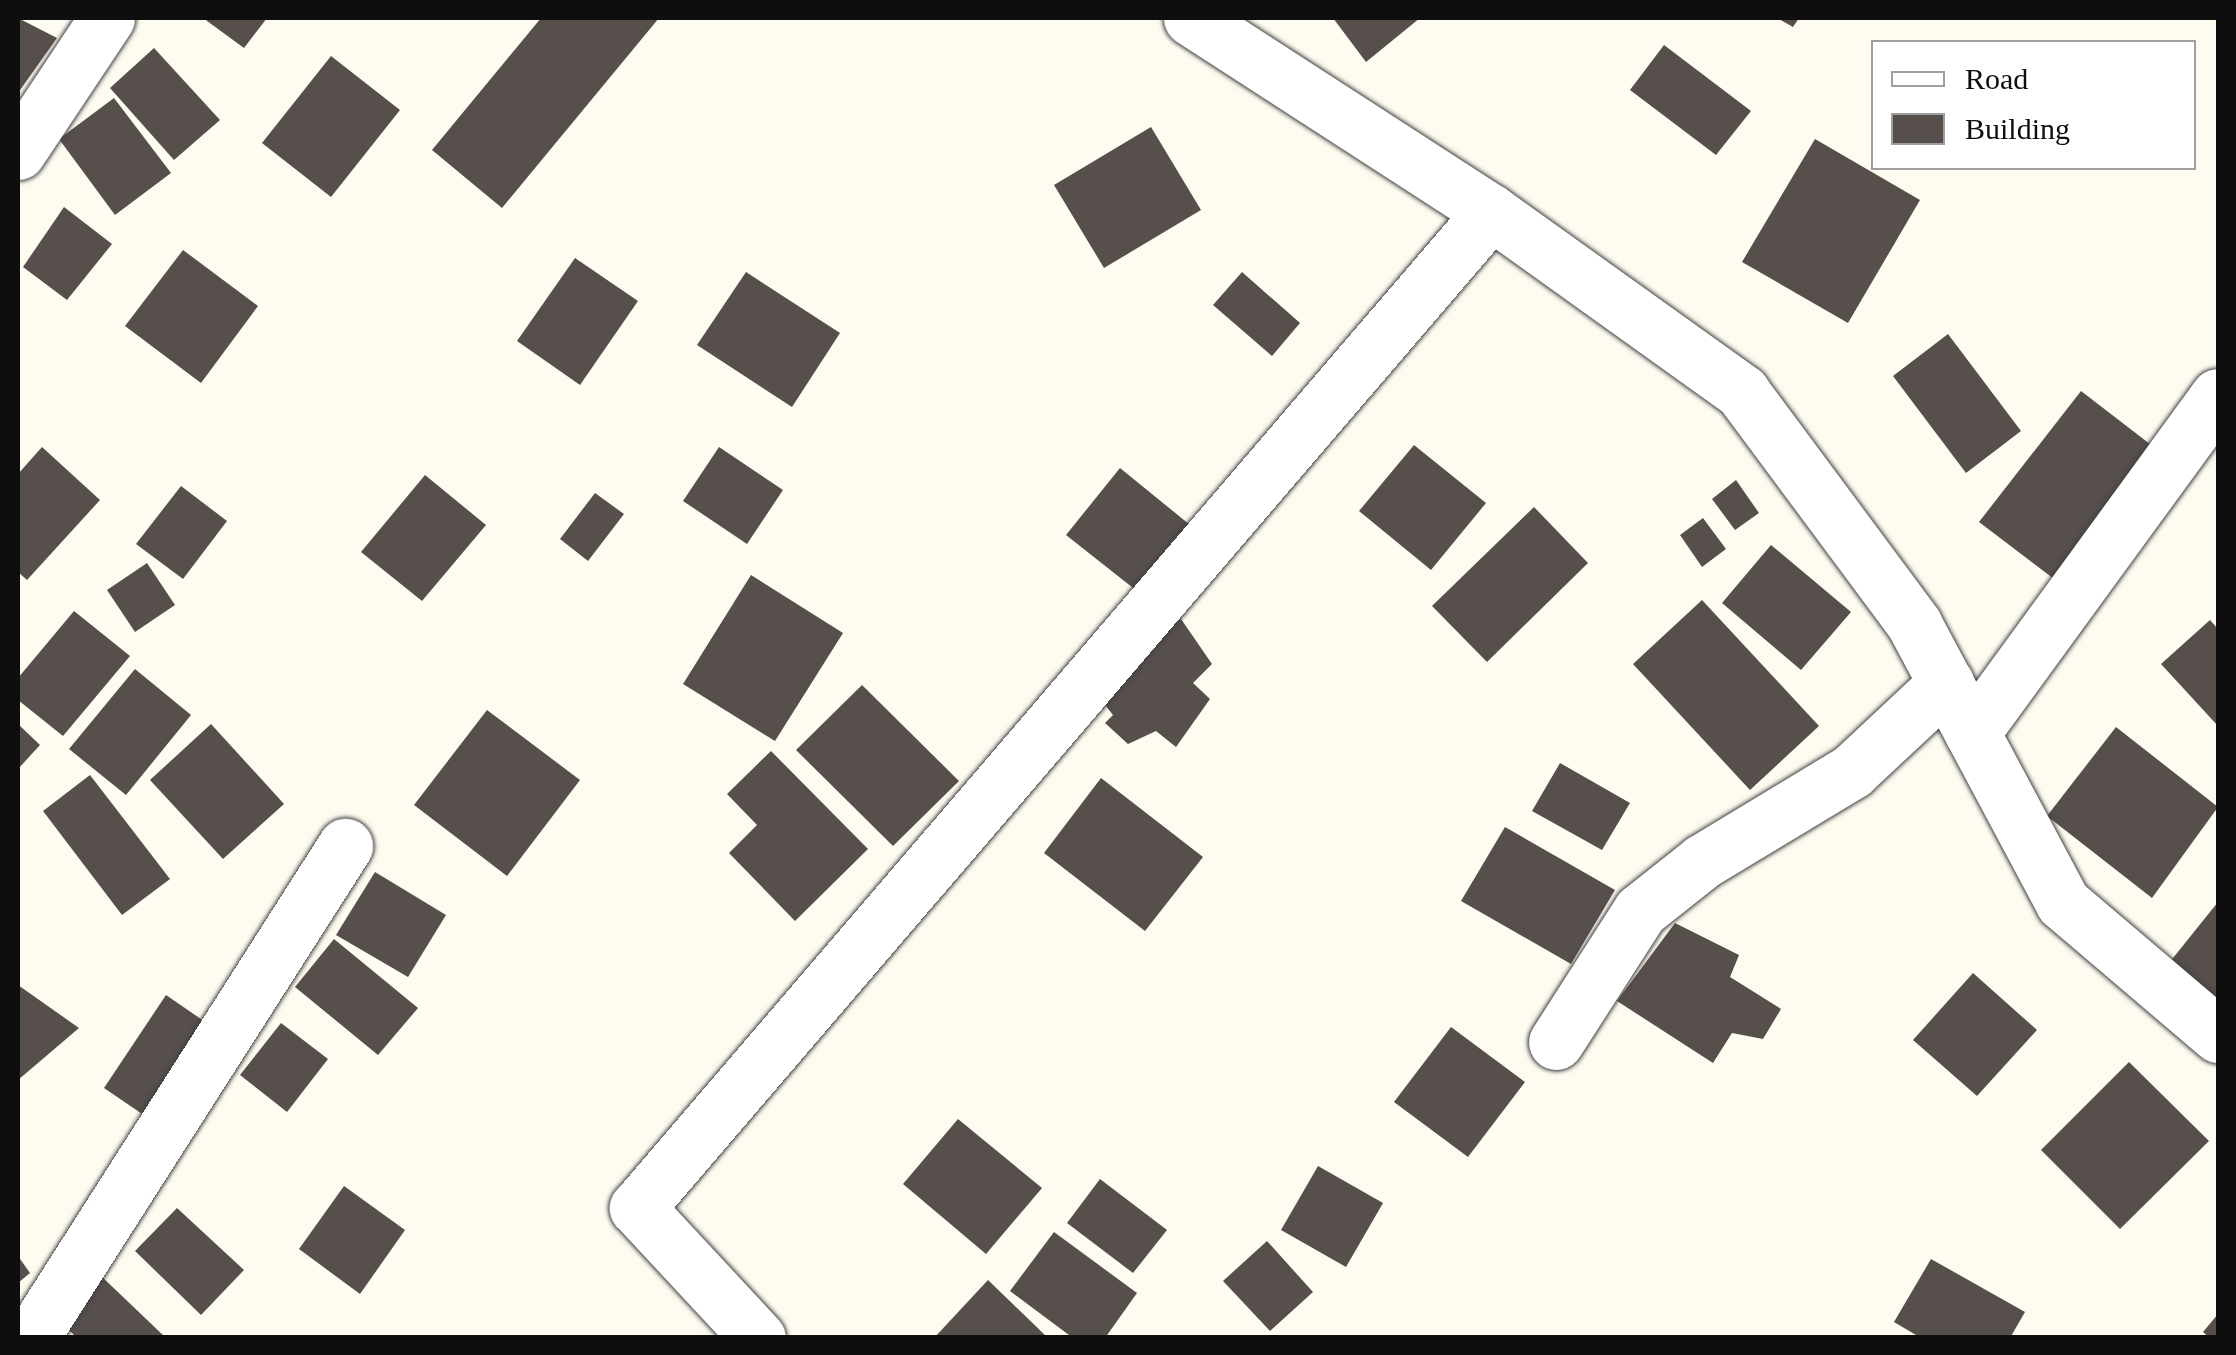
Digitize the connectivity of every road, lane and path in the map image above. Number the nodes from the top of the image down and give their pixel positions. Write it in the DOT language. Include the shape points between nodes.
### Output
graph roads {
  1 [pos="107,18"];
  2 [pos="1223,26"];
  3 [pos="18,152"];
  4 [pos="1492,212"];
  5 [pos="2218,396"];
  6 [pos="1946,683"];
  7 [pos="1972,732"];
  8 [pos="345,846"];
  9 [pos="2218,1035"];
  10 [pos="1556,1042"];
  11 [pos="31,1338"];
  12 [pos="758,1338"];
  1 -- 3 [label="street"];
  2 -- 4 [label="street"];
  4 -- 6 [label="street" via="1742,392 1914,624"];
  4 -- 12 [label="street" via="637,1208"];
  5 -- 7 [label="street"];
  6 -- 7 [label="street"];
  6 -- 10 [label="street" via="1852,771 1703,861 1640,911"];
  7 -- 9 [label="street" via="2064,904"];
  8 -- 11 [label="street"];
}
